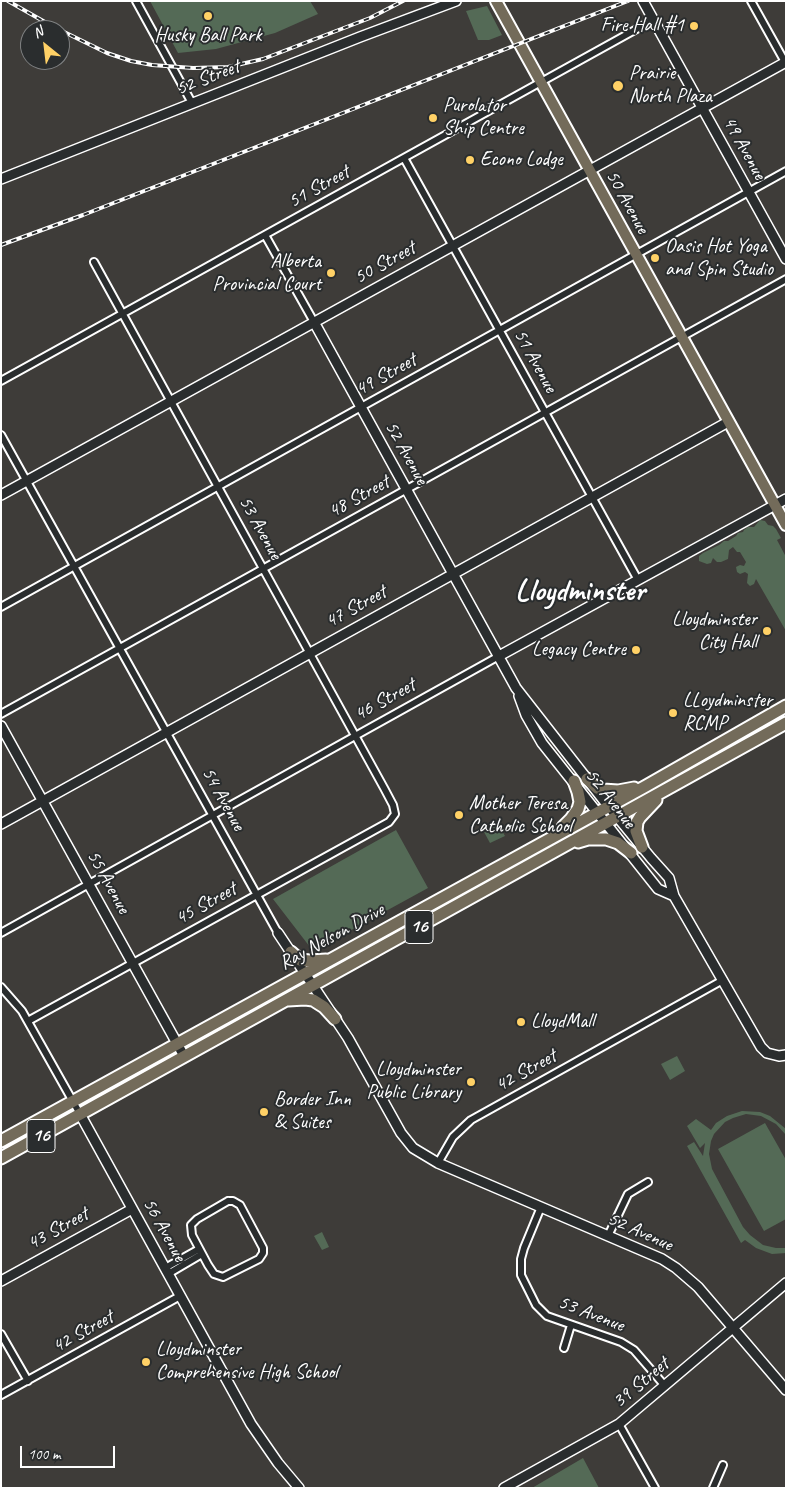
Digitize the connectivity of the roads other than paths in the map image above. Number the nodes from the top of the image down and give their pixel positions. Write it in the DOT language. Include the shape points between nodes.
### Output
graph roads {
  1 [pos="136,1"];
  2 [pos="456,1"];
  3 [pos="496,1"];
  4 [pos="643,1"];
  5 [pos="751,1"];
  6 [pos="653,20"];
  7 [pos="786,62"];
  8 [pos="541,82"];
  9 [pos="192,103"];
  10 [pos="702,108"];
  11 [pos="404,158"];
  12 [pos="590,170"];
  13 [pos="786,171"];
  14 [pos="1,179"];
  15 [pos="748,191"];
  16 [pos="265,235"];
  17 [pos="452,246"];
  18 [pos="636,254"];
  19 [pos="786,259"];
  20 [pos="94,262"];
  21 [pos="786,279"];
  22 [pos="123,314"];
  23 [pos="314,322"];
  24 [pos="499,330"];
  25 [pos="682,337"];
  26 [pos="1,381"];
  27 [pos="171,402"];
  28 [pos="361,407"];
  29 [pos="545,413"];
  30 [pos="728,422"];
  31 [pos="1,435"];
  32 [pos="27,481"];
  33 [pos="218,486"];
  34 [pos="406,489"];
  35 [pos="1,495"];
  36 [pos="591,497"];
  37 [pos="786,498"];
  38 [pos="774,505"];
  39 [pos="786,525"];
  40 [pos="74,566"];
  41 [pos="263,568"];
  42 [pos="453,573"];
  43 [pos="638,580"];
  44 [pos="1,607"];
  45 [pos="120,648"];
  46 [pos="310,652"];
  47 [pos="499,656"];
  48 [pos="516,688"];
  49 [pos="786,706"];
  50 [pos="1,714"];
  51 [pos="786,723"];
  52 [pos="1,726"];
  53 [pos="166,732"];
  54 [pos="356,736"];
  55 [pos="587,779"];
  56 [pos="574,781"];
  57 [pos="646,786"];
  58 [pos="668,789"];
  59 [pos="42,801"];
  60 [pos="609,806"];
  61 [pos="395,811"];
  62 [pos="598,812"];
  63 [pos="212,816"];
  64 [pos="617,817"];
  65 [pos="606,823"];
  66 [pos="1,824"];
  67 [pos="548,840"];
  68 [pos="562,847"];
  69 [pos="642,847"];
  70 [pos="631,853"];
  71 [pos="524,868"];
  72 [pos="514,883"];
  73 [pos="89,884"];
  74 [pos="256,895"];
  75 [pos="674,896"];
  76 [pos="1,933"];
  77 [pos="278,933"];
  78 [pos="291,952"];
  79 [pos="330,959"];
  80 [pos="133,963"];
  81 [pos="305,973"];
  82 [pos="723,980"];
  83 [pos="312,985"];
  84 [pos="1,987"];
  85 [pos="284,1001"];
  86 [pos="335,1019"];
  87 [pos="28,1021"];
  88 [pos="178,1045"];
  89 [pos="786,1054"];
  90 [pos="184,1056"];
  91 [pos="73,1102"];
  92 [pos="80,1114"];
  93 [pos="1,1142"];
  94 [pos="1,1158"];
  95 [pos="438,1163"];
  96 [pos="648,1182"];
  97 [pos="541,1207"];
  98 [pos="132,1208"];
  99 [pos="608,1236"];
  100 [pos="201,1252"];
  101 [pos="166,1271"];
  102 [pos="1,1281"];
  103 [pos="786,1283"];
  104 [pos="180,1296"];
  105 [pos="571,1325"];
  106 [pos="733,1328"];
  107 [pos="1,1334"];
  108 [pos="564,1348"];
  109 [pos="28,1381"];
  110 [pos="664,1386"];
  111 [pos="786,1390"];
  112 [pos="1,1395"];
  113 [pos="620,1424"];
  114 [pos="723,1464"];
  115 [pos="299,1488"];
  116 [pos="504,1488"];
  117 [pos="655,1488"];
  118 [pos="713,1488"];
  1 -- 9 [label="street"];
  2 -- 9 [label="street, 52 Street"];
  3 -- 8 [label="main road, 50 Avenue"];
  4 -- 6 [label="street, 49 Avenue"];
  5 -- 7 [label="street"];
  6 -- 8 [label="street, 51 Street"];
  6 -- 10 [label="street, 49 Avenue"];
  7 -- 10 [label="street, 50 Street"];
  8 -- 11 [label="street, 51 Street"];
  8 -- 12 [label="main road, 50 Avenue"];
  9 -- 14 [label="street, 52 Street"];
  10 -- 12 [label="street, 50 Street"];
  10 -- 15 [label="street, 49 Avenue"];
  11 -- 16 [label="street, 51 Street"];
  11 -- 17 [label="street, 51 Avenue"];
  12 -- 17 [label="street, 50 Street"];
  12 -- 18 [label="main road, 50 Avenue"];
  13 -- 15 [label="street, 49 Street"];
  15 -- 18 [label="street, 49 Street"];
  15 -- 19 [label="street, 49 Avenue"];
  16 -- 22 [label="street, 51 Street"];
  16 -- 23 [label="street, 52 Avenue"];
  17 -- 23 [label="street, 50 Street"];
  17 -- 24 [label="street, 51 Avenue"];
  18 -- 24 [label="street, 49 Street"];
  18 -- 25 [label="main road, 50 Avenue"];
  20 -- 22 [label="street, 53 Avenue"];
  21 -- 25 [label="street, 48 Street"];
  22 -- 26 [label="street, 51 Street"];
  22 -- 27 [label="street, 53 Avenue"];
  23 -- 27 [label="street, 50 Street"];
  23 -- 28 [label="street, 52 Avenue"];
  24 -- 28 [label="street, 49 Street"];
  24 -- 29 [label="street, 51 Avenue"];
  25 -- 29 [label="street, 48 Street"];
  25 -- 30 [label="main road, 50 Avenue"];
  27 -- 32 [label="street, 50 Street"];
  27 -- 33 [label="street, 53 Avenue"];
  28 -- 33 [label="street, 49 Street"];
  28 -- 34 [label="street, 52 Avenue"];
  29 -- 34 [label="street, 48 Street"];
  29 -- 36 [label="street, 51 Avenue"];
  30 -- 36 [label="street, 47 Street"];
  30 -- 38 [label="main road, 50 Avenue"];
  31 -- 32 [label="street, 54 Avenue"];
  32 -- 35 [label="street, 50 Street"];
  32 -- 40 [label="street, 54 Avenue"];
  33 -- 40 [label="street, 49 Street"];
  33 -- 41 [label="street, 53 Avenue"];
  34 -- 41 [label="street, 48 Street"];
  34 -- 42 [label="street, 52 Avenue"];
  36 -- 42 [label="street, 47 Street"];
  36 -- 43 [label="street, 51 Avenue"];
  37 -- 38 [label="street, 46 Street"];
  38 -- 39 [label="main road, 50 Avenue"];
  38 -- 43 [label="street, 46 Street"];
  40 -- 44 [label="street, 49 Street"];
  40 -- 45 [label="street, 54 Avenue"];
  41 -- 45 [label="street, 48 Street"];
  41 -- 46 [label="street, 53 Avenue"];
  42 -- 46 [label="street, 47 Street"];
  42 -- 47 [label="street, 52 Avenue"];
  43 -- 47 [label="street, 46 Street"];
  45 -- 50 [label="street, 48 Street"];
  45 -- 53 [label="street, 54 Avenue"];
  46 -- 53 [label="street, 47 Street"];
  46 -- 54 [label="street, 53 Avenue"];
  47 -- 48 [label="street, 52 Avenue"];
  47 -- 54 [label="street, 46 Street"];
  48 -- 55 [label="street, 52 Avenue"];
  48 -- 56 [label="street, 52 Avenue" via="536,733"];
  49 -- 57 [label="highway, Ray Nelson Drive / 16"];
  51 -- 58 [label="highway, Ray Nelson Drive / 16"];
  52 -- 59 [label="street, 55 Avenue"];
  53 -- 59 [label="street, 47 Street"];
  53 -- 63 [label="street, 54 Avenue"];
  54 -- 61 [label="street, 53 Avenue"];
  54 -- 63 [label="street, 46 Street"];
  55 -- 57 [label="highway" via="603,790"];
  55 -- 60 [label="street, 52 Avenue"];
  56 -- 62 [label="street, 52 Avenue"];
  56 -- 67 [label="highway" via="580,802 578,809 572,819"];
  57 -- 60 [label="highway, Ray Nelson Drive / 16"];
  58 -- 64 [label="highway, Ray Nelson Drive / 16"];
  58 -- 69 [label="highway" via="637,822 636,831"];
  59 -- 66 [label="street, 47 Street"];
  59 -- 73 [label="street, 55 Avenue"];
  60 -- 62 [label="highway, Ray Nelson Drive / 16"];
  60 -- 64 [label="street, 52 Avenue"];
  61 -- 74 [label="street, 45 Street" via="389,822"];
  62 -- 65 [label="street, 52 Avenue"];
  62 -- 67 [label="highway, Ray Nelson Drive / 16"];
  63 -- 73 [label="street, 46 Street"];
  63 -- 74 [label="street, 54 Avenue"];
  64 -- 65 [label="highway, Ray Nelson Drive / 16"];
  64 -- 69 [label="street, 52 Avenue"];
  65 -- 68 [label="highway, Ray Nelson Drive / 16"];
  65 -- 70 [label="street, 52 Avenue"];
  67 -- 79 [label="highway, Ray Nelson Drive / 16"];
  68 -- 70 [label="highway" via="603,838 618,843"];
  68 -- 71 [label="highway, Ray Nelson Drive / 16"];
  69 -- 75 [label="street, 52 Avenue" via="669,878"];
  70 -- 75 [label="street, 52 Avenue" via="658,889"];
  71 -- 72 [label="highway"];
  71 -- 83 [label="highway, Ray Nelson Drive / 16"];
  73 -- 76 [label="street, 46 Street"];
  73 -- 80 [label="street, 55 Avenue"];
  74 -- 77 [label="street, 54 Avenue"];
  74 -- 80 [label="street, 45 Street"];
  75 -- 82 [label="street, 52 Avenue"];
  77 -- 78 [label="street, 54 Avenue"];
  78 -- 79 [label="highway" via="300,960"];
  78 -- 81 [label="street, 54 Avenue"];
  79 -- 81 [label="highway, Ray Nelson Drive / 16"];
  80 -- 87 [label="street, 45 Street"];
  80 -- 88 [label="street, 55 Avenue"];
  81 -- 83 [label="street, 54 Avenue"];
  81 -- 88 [label="highway, Ray Nelson Drive / 16"];
  82 -- 89 [label="street, 52 Avenue" via="755,1039 767,1053"];
  82 -- 95 [label="street, 42 Street" via="471,1120 453,1137"];
  83 -- 85 [label="highway, Ray Nelson Drive / 16"];
  83 -- 86 [label="street, 54 Avenue"];
  84 -- 87 [label="street, 56 Avenue"];
  85 -- 86 [label="highway" via="313,1000"];
  85 -- 90 [label="highway, Ray Nelson Drive / 16"];
  86 -- 95 [label="street, 54 Avenue" via="404,1137 418,1152"];
  87 -- 91 [label="street, 56 Avenue"];
  88 -- 90 [label="street, 55 Avenue"];
  88 -- 91 [label="highway, Ray Nelson Drive / 16"];
  90 -- 92 [label="highway, Ray Nelson Drive / 16"];
  91 -- 92 [label="street, 56 Avenue"];
  91 -- 93 [label="highway, Ray Nelson Drive / 16"];
  92 -- 94 [label="highway, Ray Nelson Drive / 16"];
  92 -- 98 [label="street, 56 Avenue"];
  95 -- 97 [label="street, 52 Avenue"];
  96 -- 99 [label="street" via="628,1194"];
  97 -- 99 [label="street, 52 Avenue"];
  97 -- 105 [label="street, 53 Avenue" via="524,1248 521,1276 536,1305 546,1316"];
  98 -- 101 [label="street, 56 Avenue"];
  98 -- 102 [label="street, 43 Street"];
  99 -- 106 [label="street, 52 Avenue" via="676,1268 698,1287"];
  100 -- 100 [label="street" via="214,1274 223,1277 259,1259 263,1248 240,1205 233,1201 192,1222 191,1229"];
  100 -- 101 [label="street"];
  101 -- 104 [label="street, 56 Avenue"];
  103 -- 106 [label="street, 39 Street"];
  104 -- 109 [label="street, 42 Street"];
  104 -- 115 [label="street, 56 Avenue" via="251,1424"];
  105 -- 108 [label="street"];
  105 -- 110 [label="street, 53 Avenue" via="621,1342 634,1350"];
  106 -- 110 [label="street, 39 Street"];
  106 -- 111 [label="street, 52 Avenue"];
  107 -- 109 [label="street"];
  109 -- 112 [label="street, 42 Street"];
  110 -- 113 [label="street, 39 Street"];
  113 -- 116 [label="street, 39 Street"];
  113 -- 117 [label="street"];
  114 -- 118 [label="street"];
}
